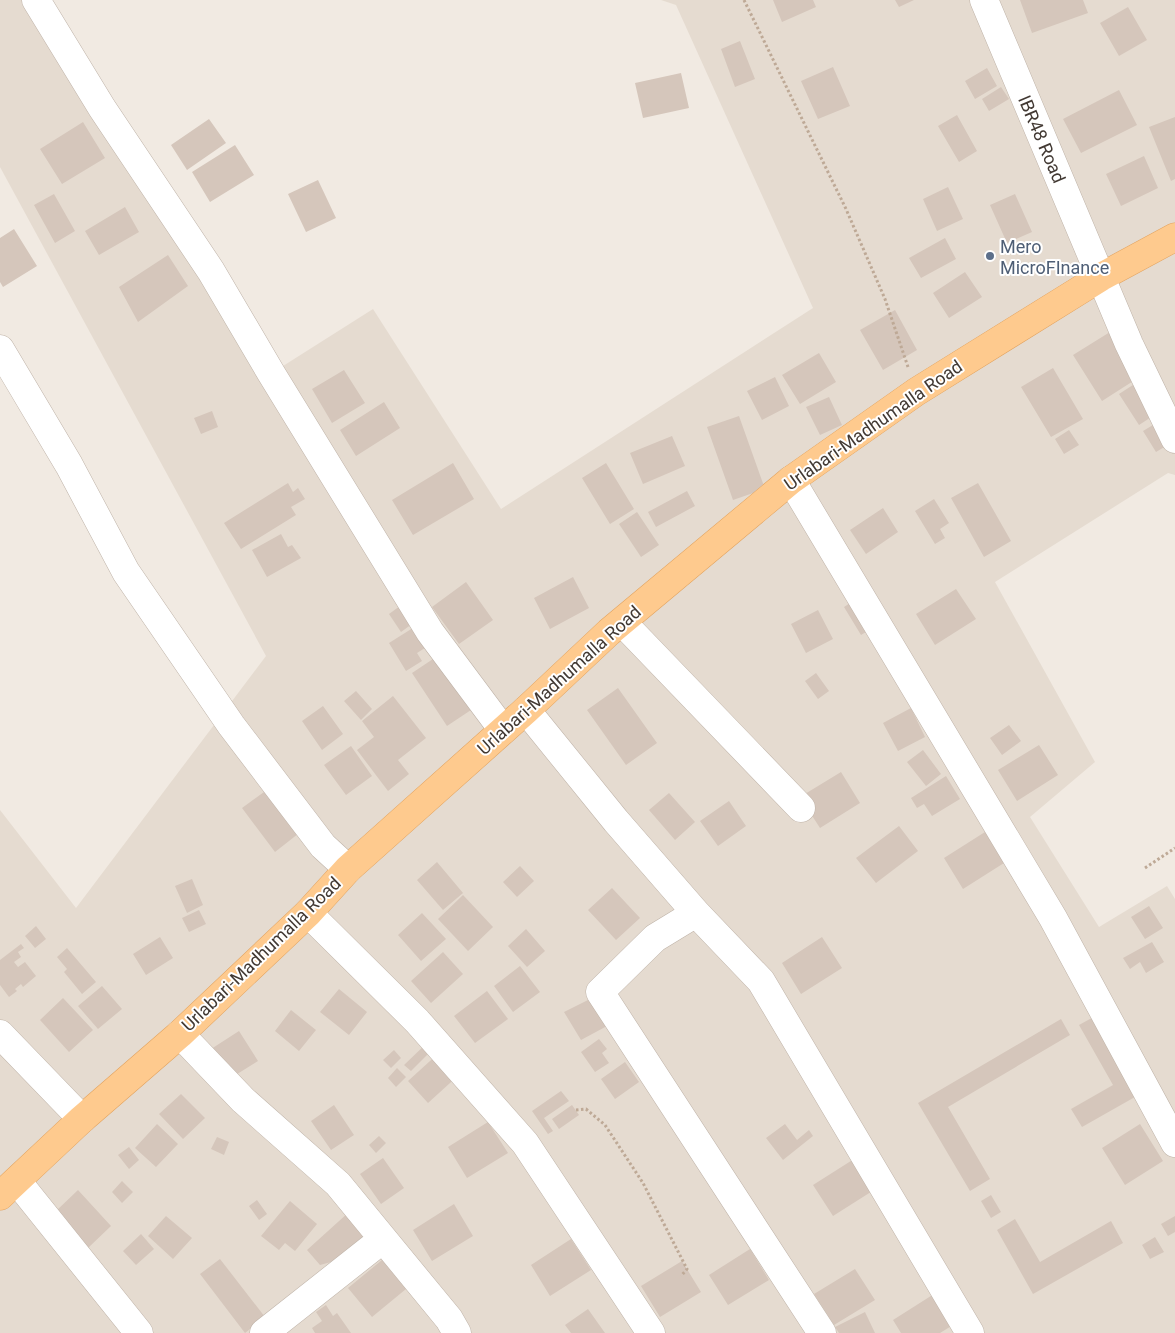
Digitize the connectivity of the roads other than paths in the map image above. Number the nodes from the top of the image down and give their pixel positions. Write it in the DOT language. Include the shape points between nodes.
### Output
graph roads {
  1 [pos="36,0"];
  2 [pos="984,0"];
  3 [pos="1175,237"];
  4 [pos="1101,277"];
  5 [pos="0,349"];
  6 [pos="1175,439"];
  7 [pos="791,480"];
  8 [pos="622,622"];
  9 [pos="526,710"];
  10 [pos="503,730"];
  11 [pos="801,808"];
  12 [pos="348,869"];
  13 [pos="308,913"];
  14 [pos="696,913"];
  15 [pos="0,1034"];
  16 [pos="180,1034"];
  17 [pos="82,1119"];
  18 [pos="1175,1143"];
  19 [pos="9,1188"];
  20 [pos="383,1239"];
  21 [pos="139,1333"];
  22 [pos="264,1333"];
  23 [pos="457,1333"];
  24 [pos="651,1333"];
  25 [pos="822,1333"];
  26 [pos="970,1333"];
  1 -- 10 [label="street" via="102,108 211,271 430,632"];
  2 -- 4 [label="street, IBR48 Road"];
  3 -- 4 [label="main road, Urlabari-Madhumalla Road"];
  4 -- 6 [label="street, IBR48 Road"];
  4 -- 7 [label="main road, Urlabari-Madhumalla Road" via="916,392"];
  5 -- 12 [label="street" via="69,465 126,572 231,725 323,846"];
  7 -- 8 [label="main road, Urlabari-Madhumalla Road"];
  7 -- 18 [label="street" via="1053,918"];
  8 -- 9 [label="main road, Urlabari-Madhumalla Road"];
  8 -- 11 [label="street"];
  9 -- 10 [label="main road, Urlabari-Madhumalla Road"];
  9 -- 14 [label="street"];
  10 -- 12 [label="main road, Urlabari-Madhumalla Road"];
  12 -- 13 [label="main road, Urlabari-Madhumalla Road"];
  13 -- 16 [label="main road, Urlabari-Madhumalla Road"];
  13 -- 24 [label="street" via="417,1021 525,1143"];
  14 -- 25 [label="street" via="655,938 600,992"];
  14 -- 26 [label="street" via="761,982"];
  15 -- 17 [label="street"];
  16 -- 17 [label="main road, Urlabari-Madhumalla Road"];
  16 -- 20 [label="street" via="243,1100 338,1184"];
  17 -- 19 [label="main road, Urlabari-Madhumalla Road"];
  19 -- 21 [label="street"];
  20 -- 22 [label="street"];
  20 -- 23 [label="street"];
}
